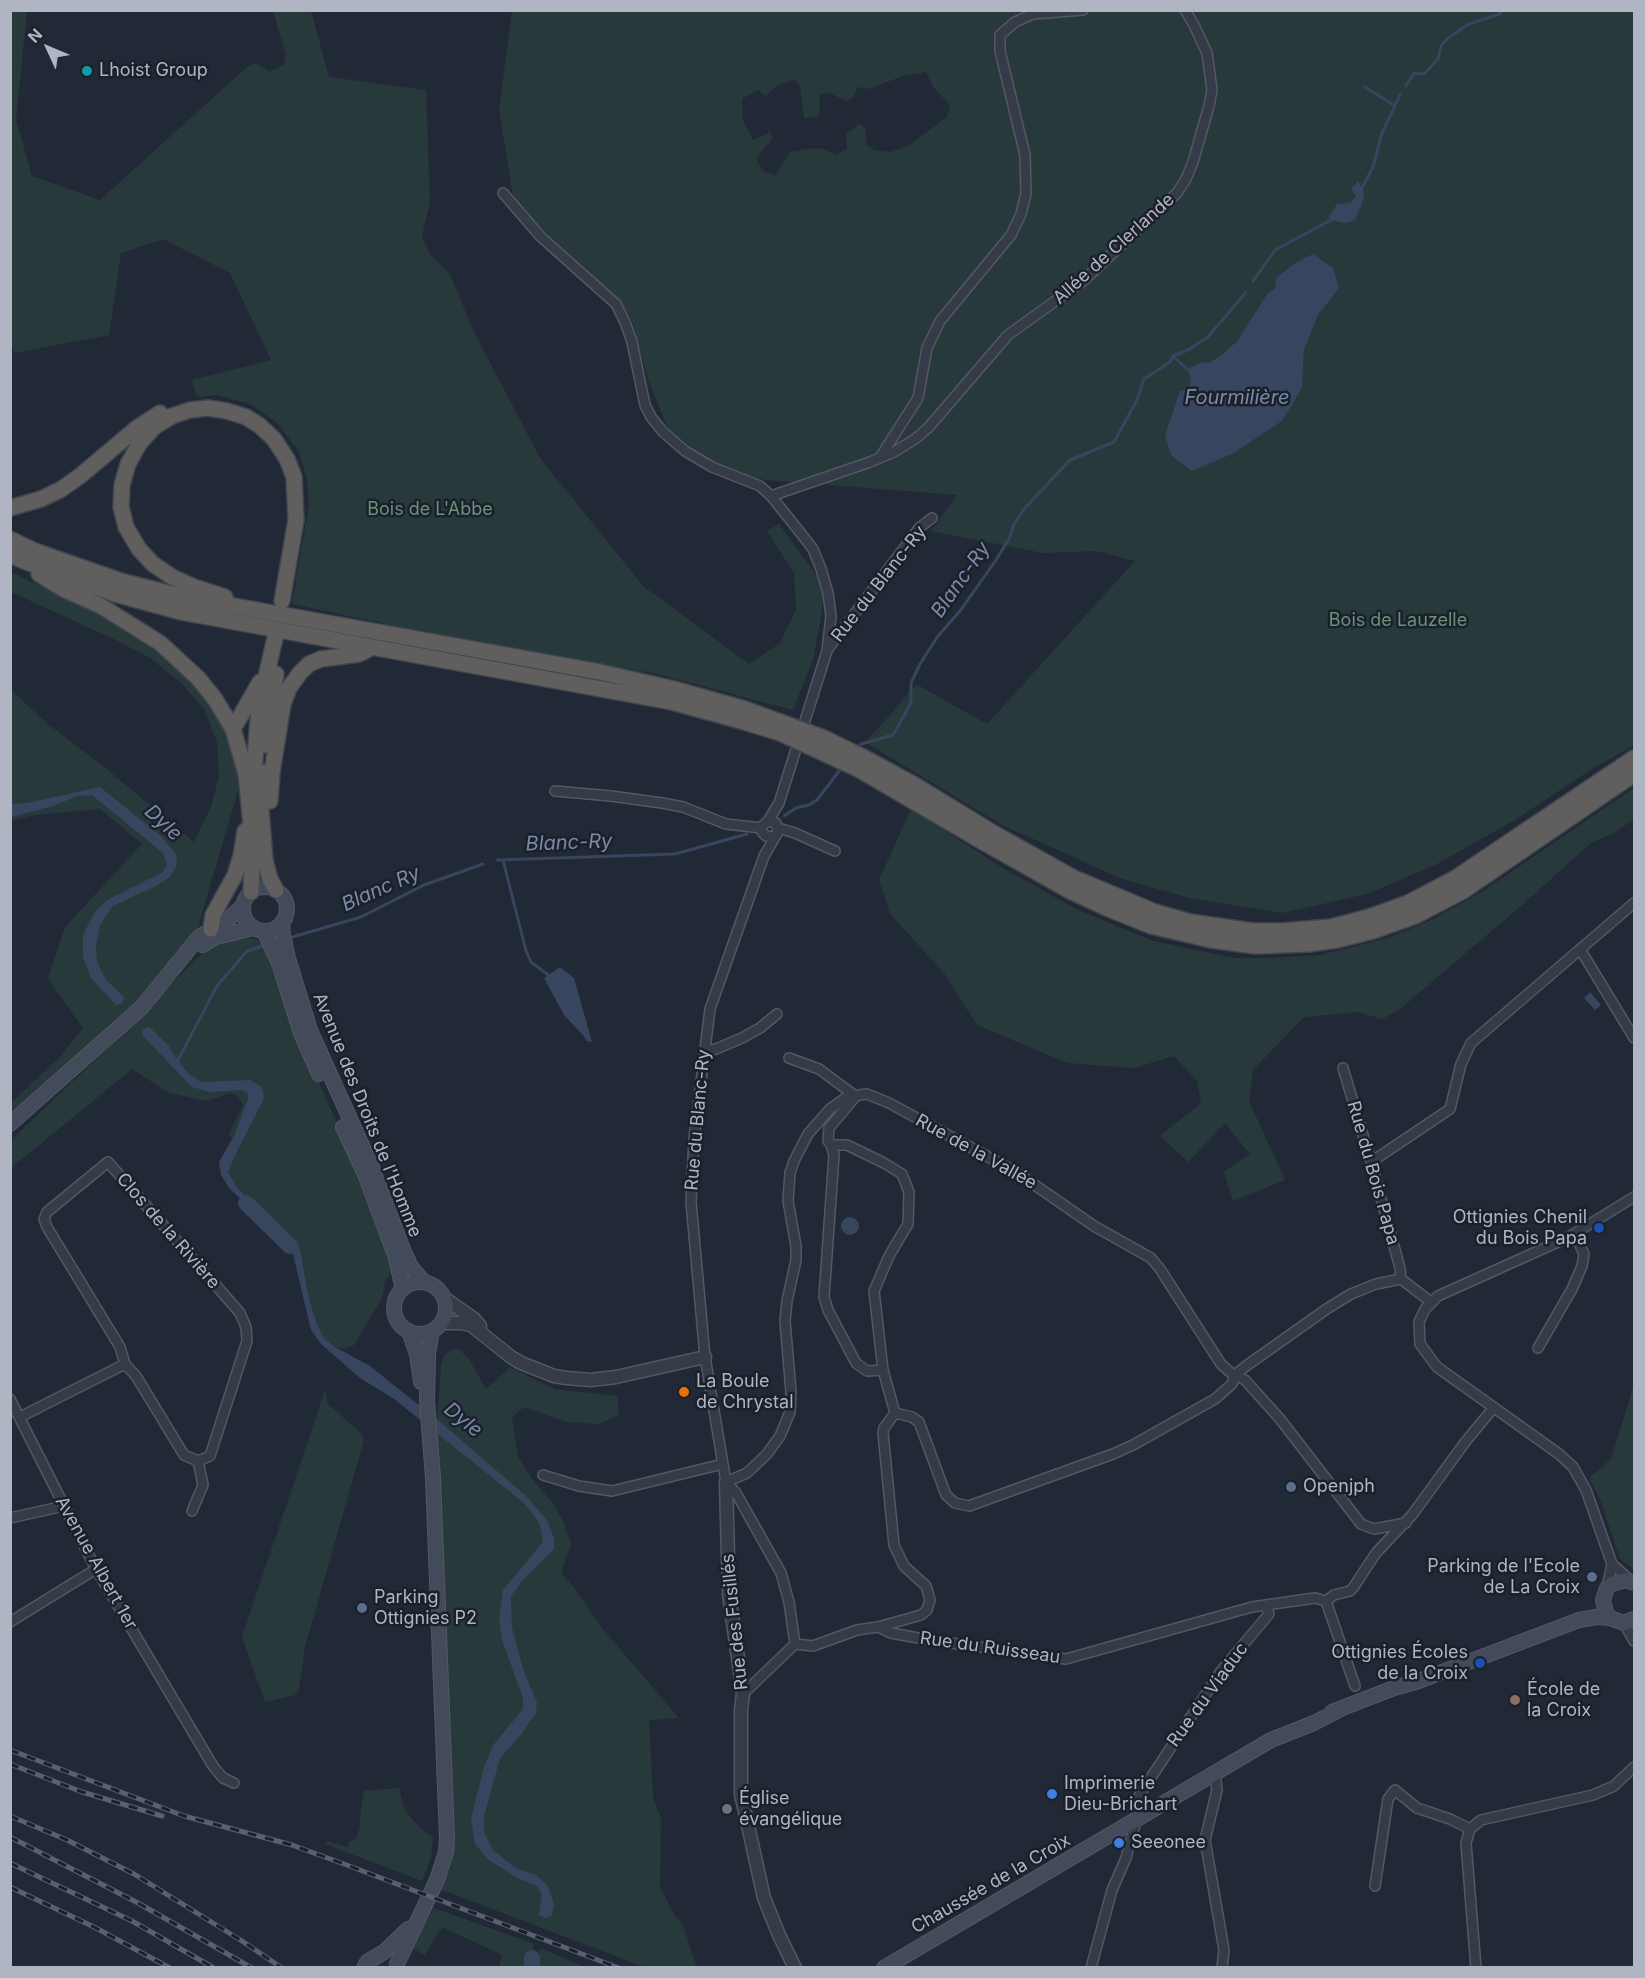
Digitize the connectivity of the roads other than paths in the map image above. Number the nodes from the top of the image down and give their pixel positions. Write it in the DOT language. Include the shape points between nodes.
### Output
graph roads {
  1 [pos="1083,10"];
  2 [pos="1185,10"];
  3 [pos="503,193"];
  4 [pos="881,456"];
  5 [pos="771,496"];
  6 [pos="10,508"];
  7 [pos="932,518"];
  8 [pos="10,539"];
  9 [pos="10,555"];
  10 [pos="28,564"];
  11 [pos="251,610"];
  12 [pos="372,648"];
  13 [pos="826,651"];
  14 [pos="269,667"];
  15 [pos="743,715"];
  16 [pos="233,729"];
  17 [pos="1635,758"];
  18 [pos="1635,774"];
  19 [pos="555,791"];
  20 [pos="251,816"];
  21 [pos="770,828"];
  22 [pos="263,836"];
  23 [pos="987,837"];
  24 [pos="836,851"];
  25 [pos="276,890"];
  26 [pos="251,891"];
  27 [pos="1635,903"];
  28 [pos="243,906"];
  29 [pos="282,922"];
  30 [pos="211,929"];
  31 [pos="258,929"];
  32 [pos="1580,949"];
  33 [pos="181,961"];
  34 [pos="777,1014"];
  35 [pos="1635,1038"];
  36 [pos="704,1051"];
  37 [pos="789,1058"];
  38 [pos="1343,1068"];
  39 [pos="856,1094"];
  40 [pos="10,1124"];
  41 [pos="831,1145"];
  42 [pos="1371,1162"];
  43 [pos="1635,1197"];
  44 [pos="1575,1234"];
  45 [pos="1401,1279"];
  46 [pos="424,1282"];
  47 [pos="403,1289"];
  48 [pos="444,1299"];
  49 [pos="1431,1302"];
  50 [pos="437,1327"];
  51 [pos="409,1331"];
  52 [pos="485,1335"];
  53 [pos="1538,1348"];
  54 [pos="705,1358"];
  55 [pos="125,1364"];
  56 [pos="883,1371"];
  57 [pos="1235,1376"];
  58 [pos="10,1399"];
  59 [pos="428,1401"];
  60 [pos="1490,1412"];
  61 [pos="895,1413"];
  62 [pos="20,1417"];
  63 [pos="198,1461"];
  64 [pos="723,1464"];
  65 [pos="543,1475"];
  66 [pos="726,1482"];
  67 [pos="64,1506"];
  68 [pos="192,1511"];
  69 [pos="10,1518"];
  70 [pos="1406,1523"];
  71 [pos="1612,1564"];
  72 [pos="96,1569"];
  73 [pos="1633,1582"];
  74 [pos="1605,1594"];
  75 [pos="1326,1601"];
  76 [pos="1266,1605"];
  77 [pos="1610,1618"];
  78 [pos="1580,1620"];
  79 [pos="1629,1621"];
  80 [pos="10,1622"];
  81 [pos="878,1627"];
  82 [pos="1635,1641"];
  83 [pos="795,1644"];
  84 [pos="1355,1686"];
  85 [pos="743,1694"];
  86 [pos="1635,1767"];
  87 [pos="1215,1773"];
  88 [pos="234,1783"];
  89 [pos="1136,1821"];
  90 [pos="1470,1829"];
  91 [pos="1374,1886"];
  92 [pos="418,1920"];
  93 [pos="377,1957"];
  94 [pos="398,1966"];
  95 [pos="364,1968"];
  96 [pos="795,1968"];
  97 [pos="884,1968"];
  98 [pos="1091,1968"];
  99 [pos="1222,1968"];
  100 [pos="1476,1968"];
  1 -- 4 [label="street" via="1033,14 1000,35 1000,51 1025,155 1026,194 1021,214 1011,235 940,321 927,348 918,398"];
  2 -- 4 [label="street, Allée de Clerlande" via="1207,53 1212,90 1193,162 1180,189 1083,281 1008,335 919,437"];
  3 -- 5 [label="street, Rue du Blanc-Ry" via="540,236 616,304 632,342 645,405 663,432 712,467 760,486"];
  4 -- 5 [label="street, Allée de Clerlande"];
  5 -- 13 [label="street, Rue du Blanc-Ry" via="813,549 821,569 831,616"];
  6 -- 11 [label="highway" via="60,490 157,414 196,401 235,403 270,422 298,460 305,481 305,505 285,602 296,520 294,477 274,439 246,417 208,408 172,416 154,427 128,464 121,507 126,527 153,564 172,577"];
  7 -- 13 [label="street, Rue du Blanc-Ry" via="919,528"];
  8 -- 11 [label="highway" via="121,581"];
  9 -- 10 [label="highway"];
  10 -- 12 [label="highway" via="181,612"];
  10 -- 16 [label="highway" via="42,577 101,606 160,643 198,678"];
  11 -- 15 [label="highway" via="600,672 674,689"];
  12 -- 15 [label="highway"];
  12 -- 22 [label="highway" via="309,664 289,688 283,704"];
  13 -- 21 [label="street, Rue du Blanc-Ry"];
  14 -- 16 [label="highway"];
  14 -- 20 [label="highway" via="259,706"];
  14 -- 22 [label="highway" via="278,639 263,760"];
  15 -- 23 [label="highway, bridge" via="824,738 865,758 913,784"];
  16 -- 20 [label="highway" via="246,774"];
  17 -- 23 [label="highway" via="1454,879 1408,903 1331,927 1253,931 1190,922 1155,912"];
  18 -- 23 [label="highway" via="1463,891 1415,916 1373,931 1308,944 1244,944 1151,926 1068,890"];
  19 -- 21 [label="street" via="662,803 726,824"];
  20 -- 26 [label="highway"];
  20 -- 30 [label="highway" via="235,875 213,915"];
  21 -- 24 [label="street" via="795,833"];
  21 -- 36 [label="street, Rue du Blanc-Ry" via="764,856 711,1004"];
  22 -- 25 [label="highway" via="265,860"];
  25 -- 26 [label="main road" via="268,887"];
  25 -- 29 [label="main road" via="287,909"];
  26 -- 28 [label="main road"];
  27 -- 32 [label="street"];
  28 -- 30 [label="main road"];
  28 -- 31 [label="main road" via="245,919"];
  29 -- 31 [label="main road" via="277,927"];
  29 -- 46 [label="main road, Avenue des Droits de l'Homme" via="288,958 310,1030 373,1170 404,1252"];
  30 -- 33 [label="main road" via="199,937"];
  31 -- 33 [label="main road" via="216,937"];
  31 -- 47 [label="main road, Avenue des Droits de l'Homme" via="279,963 301,1033 365,1174 395,1255"];
  32 -- 35 [label="street"];
  32 -- 42 [label="street" via="1472,1043 1461,1064 1450,1109"];
  33 -- 40 [label="main road" via="142,1007"];
  34 -- 36 [label="street" via="742,1038"];
  36 -- 54 [label="street, Rue du Blanc-Ry" via="691,1189"];
  37 -- 39 [label="street, Rue de la Vallée" via="819,1070"];
  38 -- 42 [label="street, Rue du Bois Papa"];
  39 -- 41 [label="street" via="829,1128"];
  39 -- 57 [label="street, Rue de la Vallée" via="874,1095 1016,1172 1094,1226 1151,1258 1217,1358"];
  39 -- 66 [label="street" via="836,1104 813,1128 790,1173 788,1201 796,1253 785,1311 791,1392 788,1420 767,1454 747,1473"];
  41 -- 56 [label="street" via="834,1155 825,1297 856,1363 867,1371"];
  41 -- 56 [label="street" via="847,1145 884,1163 902,1174 909,1192 908,1224 874,1291"];
  42 -- 45 [label="street, Rue du Bois Papa"];
  43 -- 44 [label="street"];
  44 -- 49 [label="street"];
  44 -- 53 [label="street" via="1584,1254 1582,1266"];
  45 -- 49 [label="street"];
  45 -- 57 [label="street" via="1376,1284 1341,1299"];
  46 -- 47 [label="main road"];
  46 -- 48 [label="main road" via="437,1288"];
  47 -- 51 [label="main road" via="396,1300 395,1314"];
  48 -- 50 [label="main road" via="446,1313"];
  48 -- 52 [label="street" via="474,1319"];
  49 -- 71 [label="street" via="1419,1322 1420,1344 1427,1356 1573,1467 1586,1490"];
  50 -- 51 [label="main road" via="419,1334"];
  50 -- 52 [label="street" via="467,1323"];
  50 -- 59 [label="main road" via="428,1354"];
  51 -- 59 [label="main road"];
  52 -- 54 [label="street" via="521,1363 554,1376 579,1379 616,1377"];
  54 -- 64 [label="street, Rue du Blanc-Ry"];
  55 -- 62 [label="street"];
  55 -- 63 [label="street, Clos de la Rivière" via="183,1455"];
  55 -- 63 [label="street, Clos de la Rivière" via="120,1347 44,1219 47,1212 108,1162 240,1313 246,1327 247,1341 210,1456"];
  56 -- 61 [label="street"];
  57 -- 61 [label="street" via="1232,1384 1208,1403 1122,1451 969,1506 959,1505 946,1494 919,1422"];
  57 -- 70 [label="street, Rue de la Vallée" via="1245,1380 1280,1419 1361,1524 1374,1529"];
  58 -- 62 [label="street, Avenue Albert 1er"];
  59 -- 92 [label="main road" via="447,1839 437,1880"];
  60 -- 70 [label="street"];
  61 -- 81 [label="street" via="883,1434 893,1540 899,1559 926,1586 930,1600 921,1615"];
  62 -- 67 [label="street, Avenue Albert 1er"];
  63 -- 68 [label="street" via="203,1485"];
  64 -- 65 [label="street" via="612,1491"];
  64 -- 66 [label="street, Rue du Blanc-Ry"];
  66 -- 83 [label="street, Rue du Blanc-Ry" via="781,1573"];
  66 -- 85 [label="street, Rue des Fusillés" via="729,1594"];
  67 -- 69 [label="street"];
  67 -- 72 [label="street, Avenue Albert 1er"];
  70 -- 75 [label="street" via="1376,1553 1350,1591 1334,1594"];
  71 -- 73 [label="street"];
  71 -- 74 [label="street"];
  72 -- 80 [label="street"];
  72 -- 88 [label="street, Avenue Albert 1er" via="213,1766 223,1778"];
  73 -- 74 [label="main road" via="1619,1581"];
  74 -- 77 [label="main road"];
  74 -- 78 [label="main road, Chaussée de la Croix"];
  75 -- 76 [label="street, Rue du Ruisseau" via="1315,1598"];
  75 -- 84 [label="street"];
  76 -- 81 [label="street, Rue du Ruisseau" via="1066,1659 919,1638"];
  76 -- 89 [label="street, Rue du Viaduc" via="1269,1614 1221,1671 1139,1796"];
  77 -- 78 [label="main road, Chaussée de la Croix"];
  77 -- 79 [label="main road"];
  78 -- 87 [label="main road, Chaussée de la Croix" via="1341,1709 1271,1740"];
  79 -- 82 [label="street"];
  81 -- 83 [label="street, Rue du Ruisseau" via="857,1630 813,1646"];
  83 -- 85 [label="street"];
  85 -- 96 [label="street, Rue des Fusillés" via="741,1794 764,1898"];
  86 -- 90 [label="street" via="1614,1786 1593,1795 1481,1821"];
  87 -- 89 [label="main road, Chaussée de la Croix"];
  87 -- 99 [label="street" via="1217,1790 1205,1840 1224,1950"];
  89 -- 97 [label="main road, Chaussée de la Croix"];
  89 -- 98 [label="street"];
  90 -- 91 [label="street" via="1416,1808 1395,1790 1388,1799"];
  90 -- 100 [label="street" via="1466,1843"];
  92 -- 93 [label="main road"];
  92 -- 94 [label="main road"];
  93 -- 94 [label="main road"];
  93 -- 95 [label="main road"];
}
